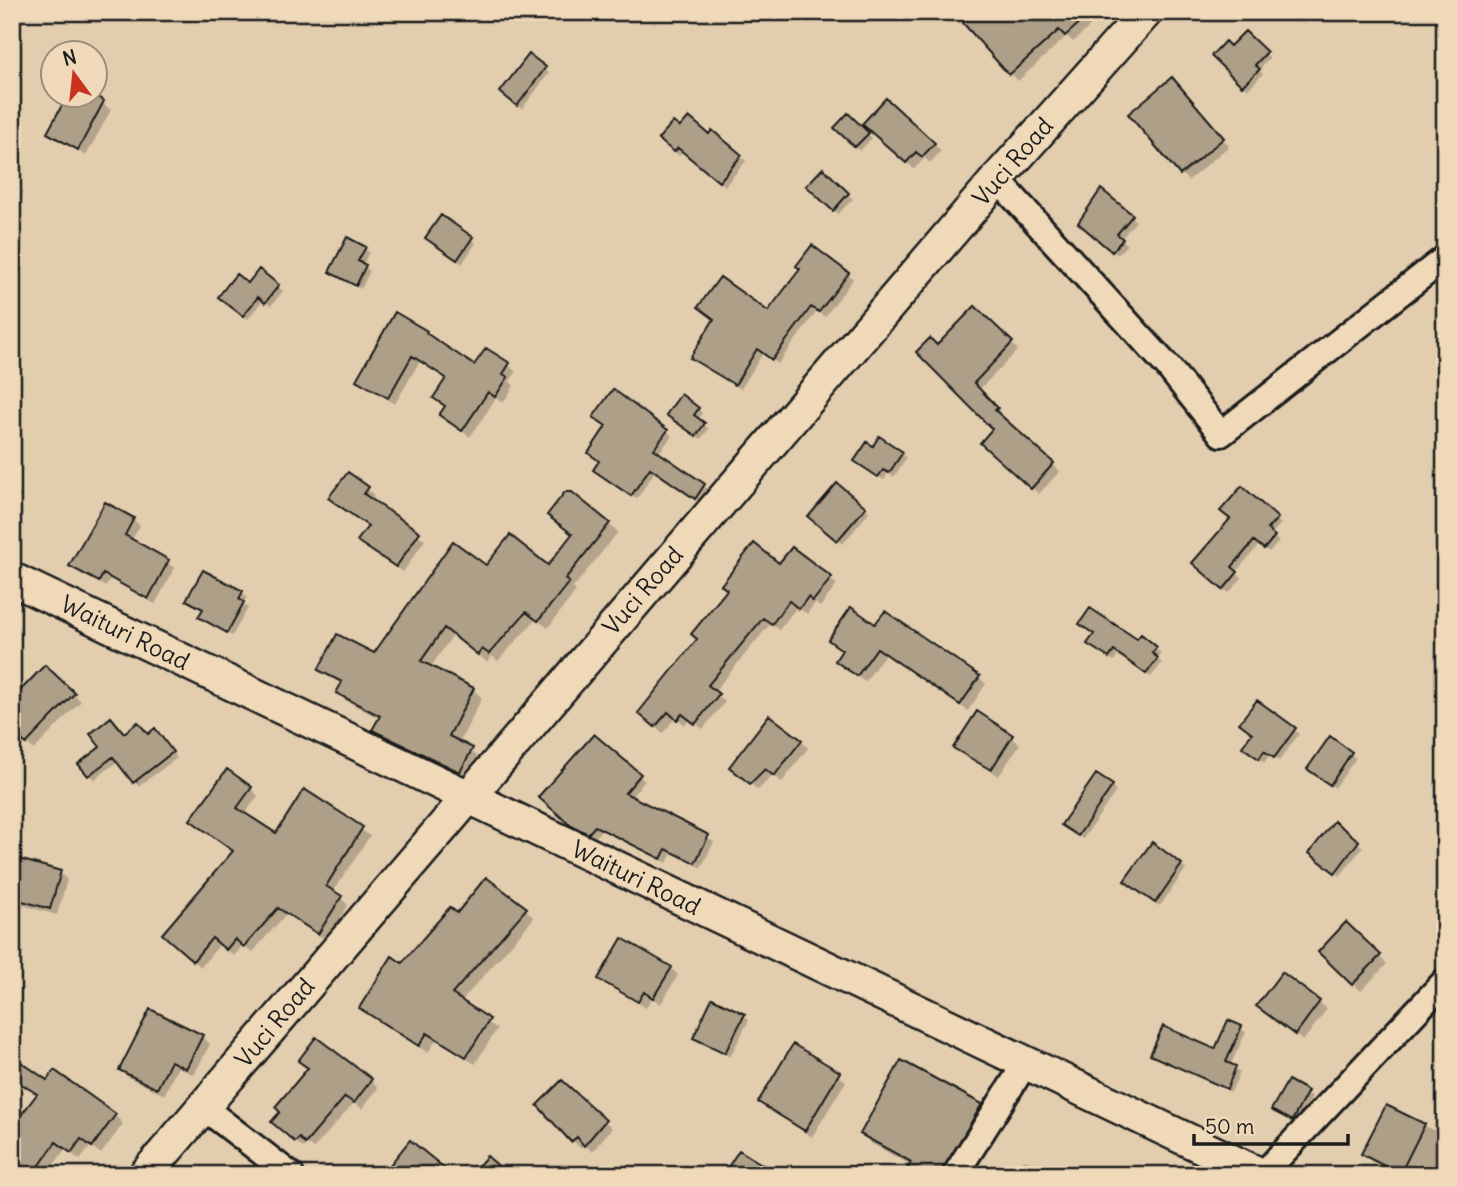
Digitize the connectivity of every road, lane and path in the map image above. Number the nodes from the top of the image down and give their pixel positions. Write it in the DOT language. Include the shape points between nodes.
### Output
graph roads {
  1 [pos="1146,12"];
  2 [pos="997,179"];
  3 [pos="1445,257"];
  4 [pos="12,579"];
  5 [pos="467,798"];
  6 [pos="1445,981"];
  7 [pos="1025,1064"];
  8 [pos="203,1107"];
  9 [pos="145,1175"];
  10 [pos="291,1175"];
  11 [pos="955,1175"];
  12 [pos="1262,1175"];
  1 -- 2 [label="main road, Vuci Road"];
  2 -- 3 [label="street" via="1168,368 1221,434"];
  2 -- 5 [label="main road, Vuci Road"];
  4 -- 5 [label="main road, Waituri Road"];
  5 -- 7 [label="main road, Waituri Road"];
  5 -- 8 [label="main road, Vuci Road"];
  6 -- 12 [label="street"];
  7 -- 11 [label="street"];
  7 -- 12 [label="main road, Waituri Road"];
  8 -- 9 [label="main road, Vuci Road"];
  8 -- 10 [label="street"];
}
